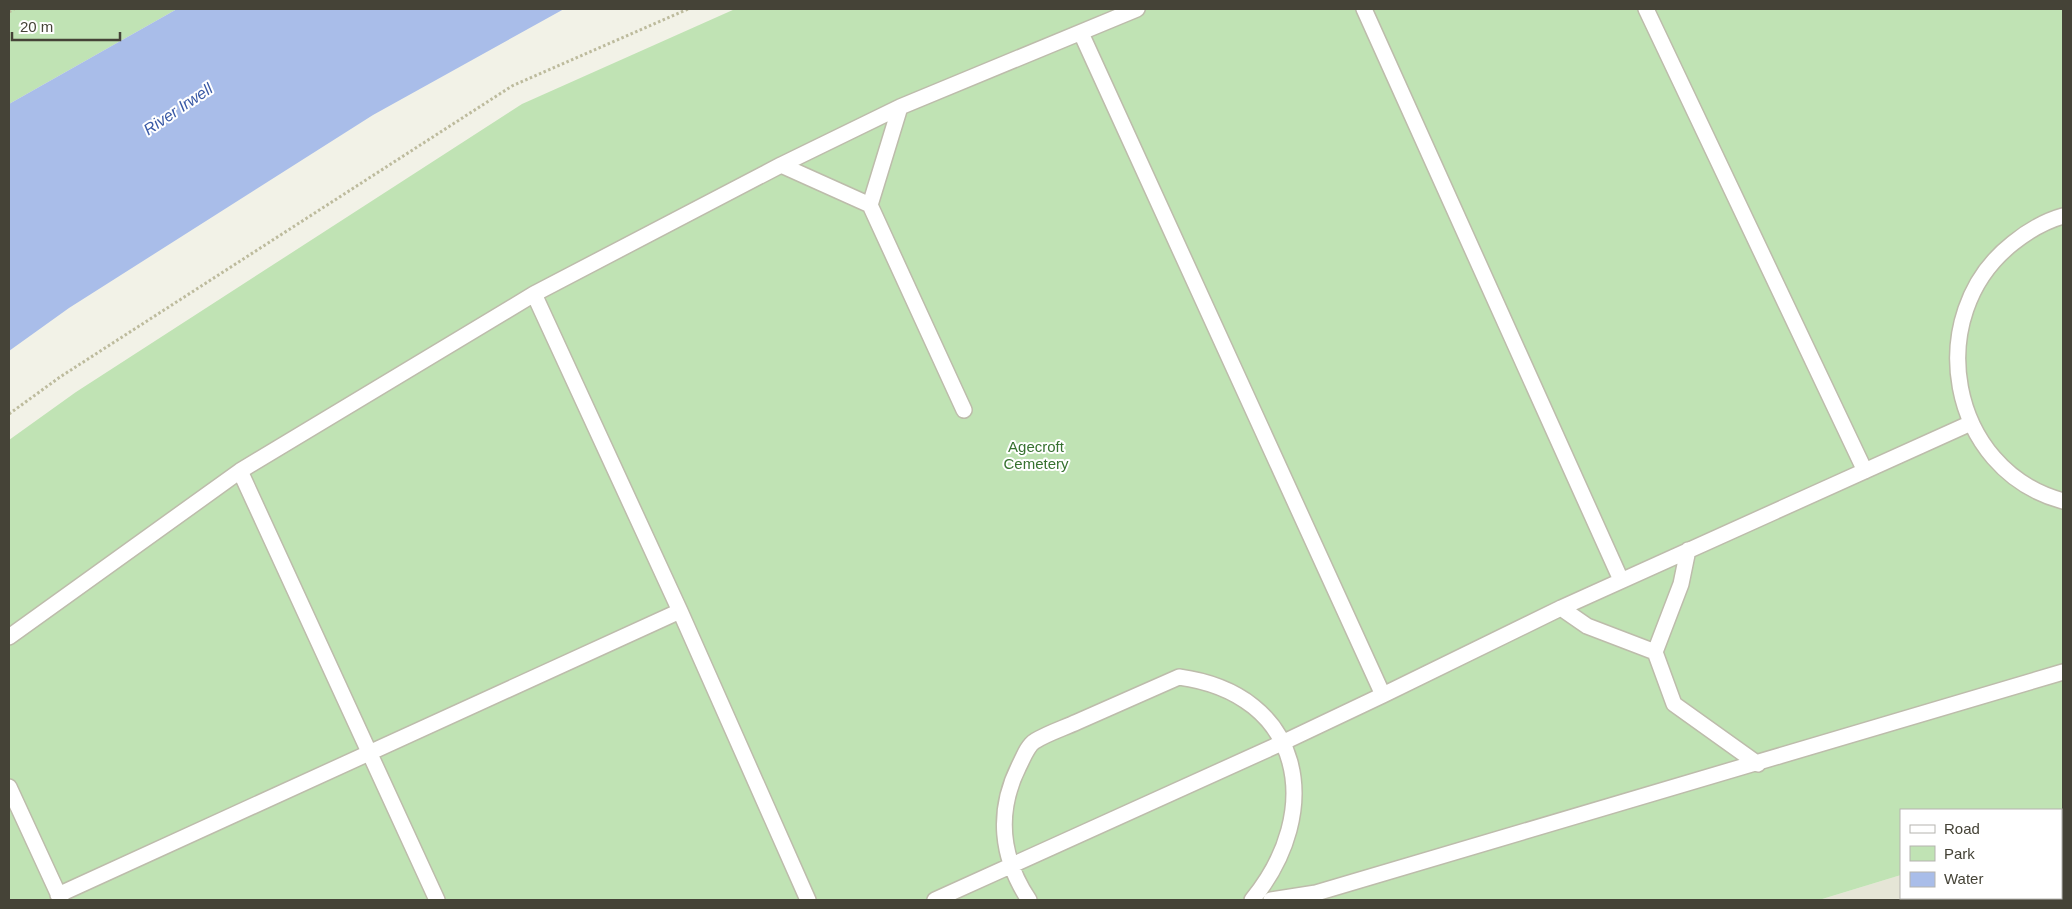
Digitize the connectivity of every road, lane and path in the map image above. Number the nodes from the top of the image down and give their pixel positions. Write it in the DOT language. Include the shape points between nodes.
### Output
graph roads {
  1 [pos="14,9"];
  2 [pos="688,9"];
  3 [pos="1137,9"];
  4 [pos="1364,9"];
  5 [pos="1646,9"];
  6 [pos="9,12"];
  7 [pos="1081,32"];
  8 [pos="900,106"];
  9 [pos="781,165"];
  10 [pos="870,205"];
  11 [pos="2063,216"];
  12 [pos="534,294"];
  13 [pos="964,410"];
  14 [pos="9,414"];
  15 [pos="1971,423"];
  16 [pos="240,471"];
  17 [pos="1865,471"];
  18 [pos="2063,501"];
  19 [pos="1688,550"];
  20 [pos="1621,580"];
  21 [pos="1561,608"];
  22 [pos="680,611"];
  23 [pos="9,637"];
  24 [pos="1655,652"];
  25 [pos="2063,672"];
  26 [pos="1383,696"];
  27 [pos="1284,742"];
  28 [pos="370,753"];
  29 [pos="1758,764"];
  30 [pos="9,786"];
  31 [pos="1010,866"];
  32 [pos="59,897"];
  33 [pos="437,900"];
  34 [pos="808,900"];
  35 [pos="935,900"];
  36 [pos="1029,900"];
  37 [pos="1252,900"];
  38 [pos="1271,900"];
  1 -- 6 [label="path"];
  2 -- 14 [label="path" via="512,86 60,377"];
  3 -- 7 [label="lane"];
  4 -- 20 [label="lane"];
  5 -- 17 [label="lane"];
  7 -- 8 [label="lane"];
  7 -- 26 [label="lane"];
  8 -- 9 [label="lane"];
  8 -- 10 [label="lane"];
  9 -- 10 [label="lane"];
  9 -- 12 [label="lane"];
  10 -- 13 [label="lane"];
  11 -- 15 [label="lane" via="2025,233 2001,252 1967,303 1959,332 1957,363 1961,394"];
  12 -- 16 [label="lane"];
  12 -- 22 [label="lane"];
  15 -- 17 [label="lane"];
  15 -- 18 [label="lane" via="1986,448 2006,469 2029,486"];
  16 -- 23 [label="lane"];
  16 -- 28 [label="lane"];
  17 -- 19 [label="lane"];
  19 -- 20 [label="lane"];
  19 -- 24 [label="lane" via="1681,584"];
  20 -- 21 [label="lane"];
  21 -- 24 [label="lane" via="1587,626"];
  21 -- 26 [label="lane"];
  22 -- 28 [label="lane"];
  22 -- 34 [label="lane"];
  24 -- 29 [label="lane" via="1674,704"];
  25 -- 29 [label="lane"];
  26 -- 27 [label="lane"];
  27 -- 31 [label="lane"];
  27 -- 31 [label="lane" via="1267,718 1233,692 1198,679 1179,677 1034,741 1014,775 1008,794 1005,839"];
  27 -- 37 [label="lane" via="1293,790 1291,822 1278,862"];
  28 -- 32 [label="lane"];
  28 -- 33 [label="lane"];
  29 -- 38 [label="lane" via="1316,893"];
  30 -- 32 [label="lane"];
  31 -- 35 [label="lane"];
  31 -- 36 [label="lane"];
}
